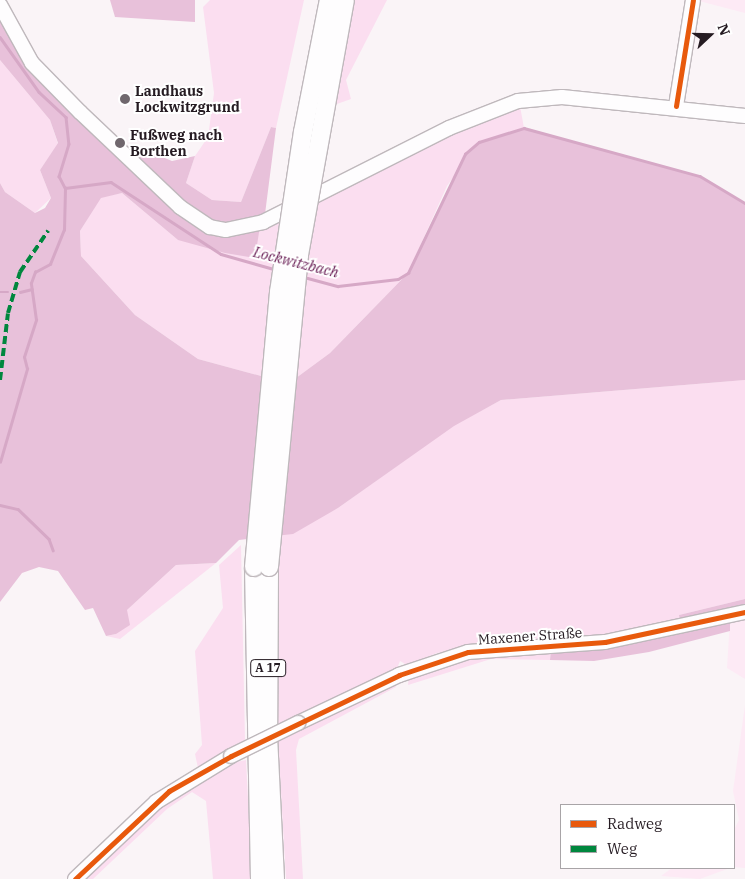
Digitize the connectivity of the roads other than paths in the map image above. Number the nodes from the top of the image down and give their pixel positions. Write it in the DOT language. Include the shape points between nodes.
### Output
graph roads {
  1 [pos="329,0"];
  2 [pos="345,0"];
  3 [pos="693,0"];
  4 [pos="0,5"];
  5 [pos="676,106"];
  6 [pos="745,116"];
  7 [pos="261,567"];
  8 [pos="745,612"];
  9 [pos="75,879"];
  10 [pos="260,879"];
  11 [pos="275,879"];
  1 -- 7 [label="highway, A 17, bridge" via="303,132 279,292"];
  2 -- 7 [label="highway, A 17, bridge" via="299,255"];
  3 -- 5 [label="main road"];
  4 -- 5 [label="main road" via="32,63 80,112 180,207 210,227 226,230 263,222 503,105 562,97"];
  5 -- 6 [label="main road"];
  7 -- 10 [label="highway, A 17"];
  7 -- 11 [label="highway, A 17"];
  8 -- 9 [label="main road, Maxener Straße, bridge" via="605,642 468,652 398,675 231,756 156,802"];
}
